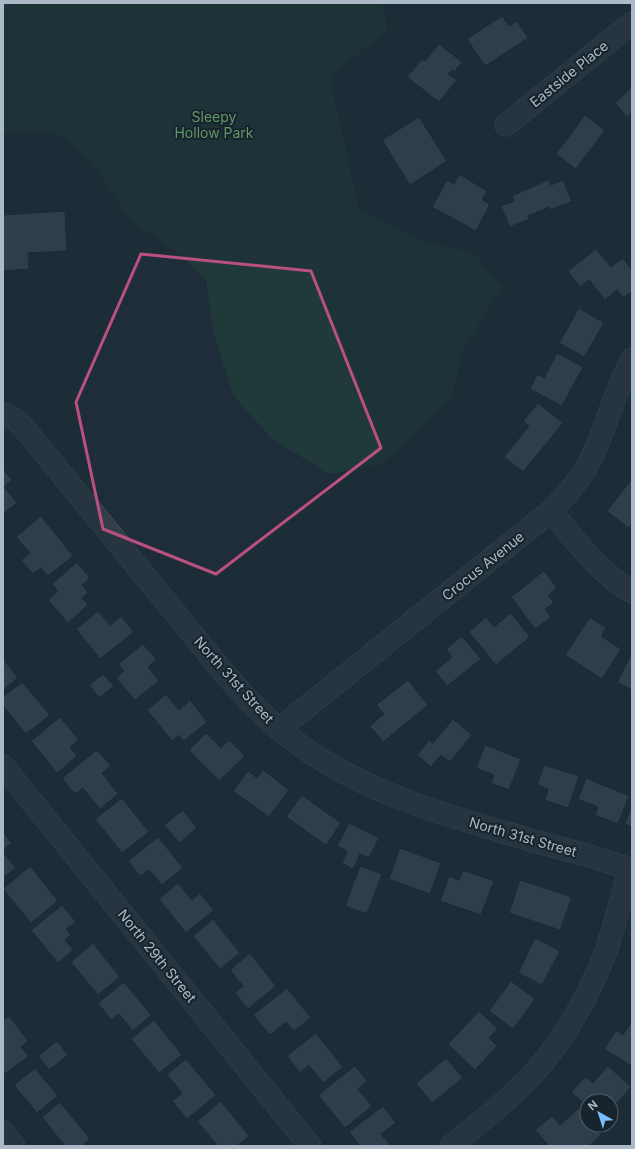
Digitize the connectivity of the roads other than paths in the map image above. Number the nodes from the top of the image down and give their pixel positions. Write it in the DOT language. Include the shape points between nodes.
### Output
graph roads {
  1 [pos="632,23"];
  2 [pos="506,125"];
  3 [pos="632,359"];
  4 [pos="3,413"];
  5 [pos="551,511"];
  6 [pos="632,592"];
  7 [pos="279,730"];
  8 [pos="3,766"];
  9 [pos="631,869"];
  10 [pos="3,1132"];
  11 [pos="14,1146"];
  12 [pos="310,1146"];
  13 [pos="451,1146"];
  1 -- 2 [label="street, Eastside Place"];
  3 -- 5 [label="street, Crocus Avenue" via="590,461 575,485"];
  4 -- 7 [label="street, North 31st Street" via="24,428 224,674"];
  5 -- 6 [label="street" via="605,573"];
  5 -- 7 [label="street, Crocus Avenue"];
  7 -- 9 [label="street, North 31st Street" via="338,770 377,789 475,824"];
  8 -- 12 [label="street, North 29th Street"];
  9 -- 13 [label="street" via="606,950 583,1003 570,1024 552,1051 521,1086"];
  10 -- 11 [label="street"];
}
